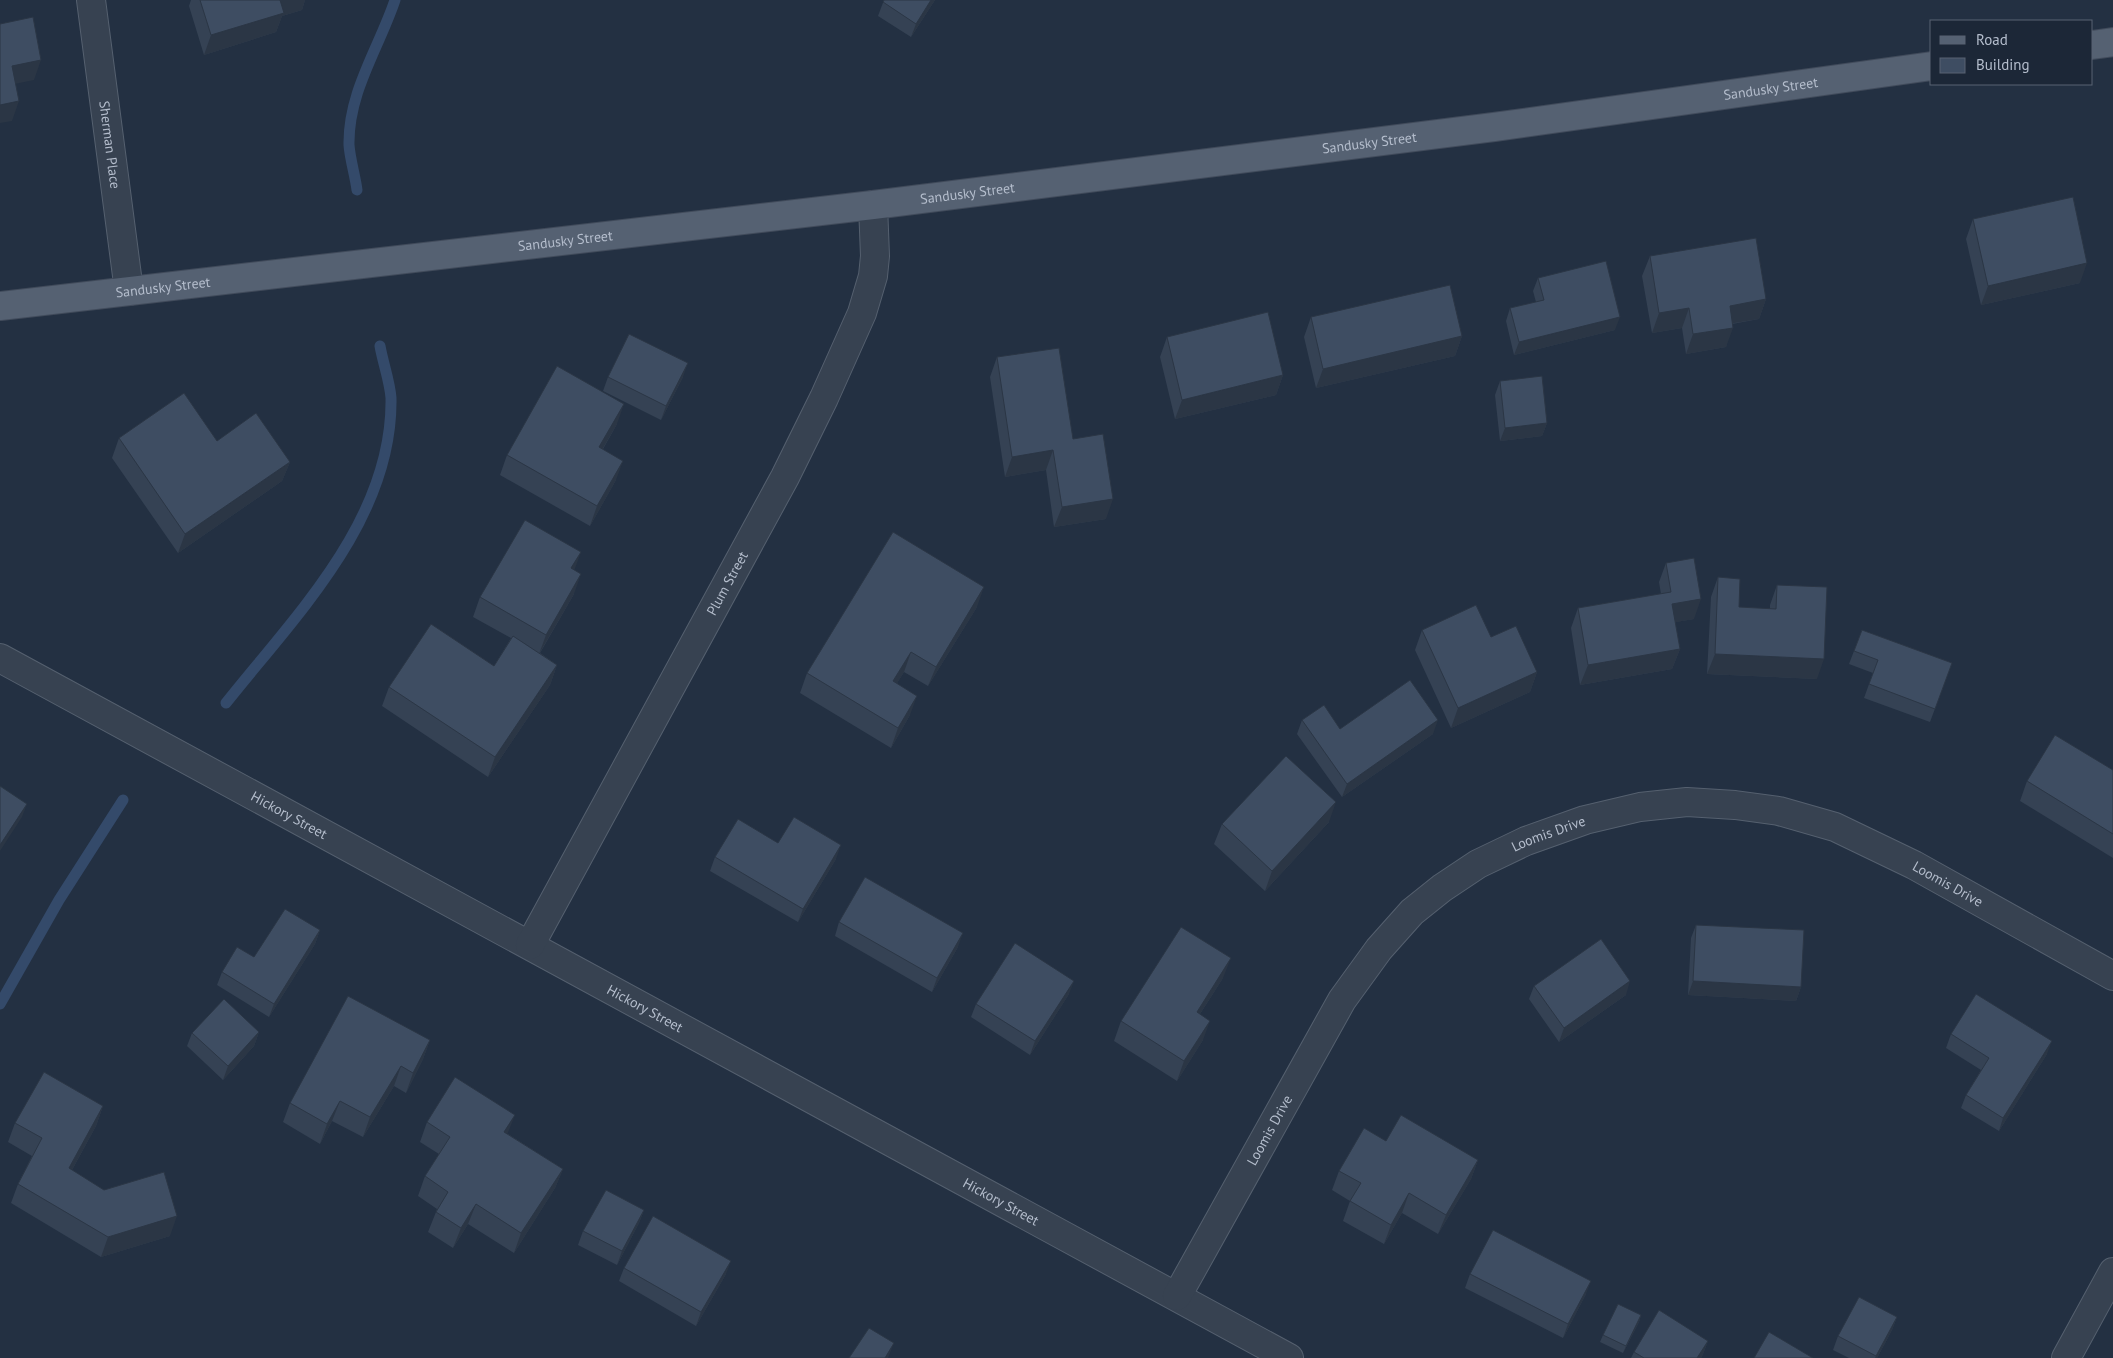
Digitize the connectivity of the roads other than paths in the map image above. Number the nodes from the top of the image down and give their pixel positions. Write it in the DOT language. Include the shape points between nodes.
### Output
graph roads {
  1 [pos="91,0"];
  2 [pos="2113,42"];
  3 [pos="2093,45"];
  4 [pos="1930,66"];
  5 [pos="873,205"];
  6 [pos="129,291"];
  7 [pos="0,306"];
  8 [pos="0,658"];
  9 [pos="530,945"];
  10 [pos="2113,976"];
  11 [pos="2113,1272"];
  12 [pos="1177,1296"];
  13 [pos="1289,1358"];
  14 [pos="2066,1358"];
  1 -- 6 [label="street, Sherman Place"];
  2 -- 3 [label="main road"];
  4 -- 5 [label="main road, Sandusky Street" via="1494,127"];
  5 -- 6 [label="main road, Sandusky Street"];
  5 -- 9 [label="street, Plum Street" via="873,276 862,313 824,398 785,477"];
  6 -- 7 [label="main road, Sandusky Street"];
  8 -- 9 [label="street, Hickory Street"];
  9 -- 12 [label="street, Hickory Street"];
  10 -- 12 [label="street, Loomis Drive" via="1914,865 1835,827 1779,811 1688,802 1640,807 1584,820 1526,841 1478,864 1412,912 1379,949 1342,1000"];
  11 -- 14 [label="street"];
  12 -- 13 [label="street, Hickory Street"];
}
